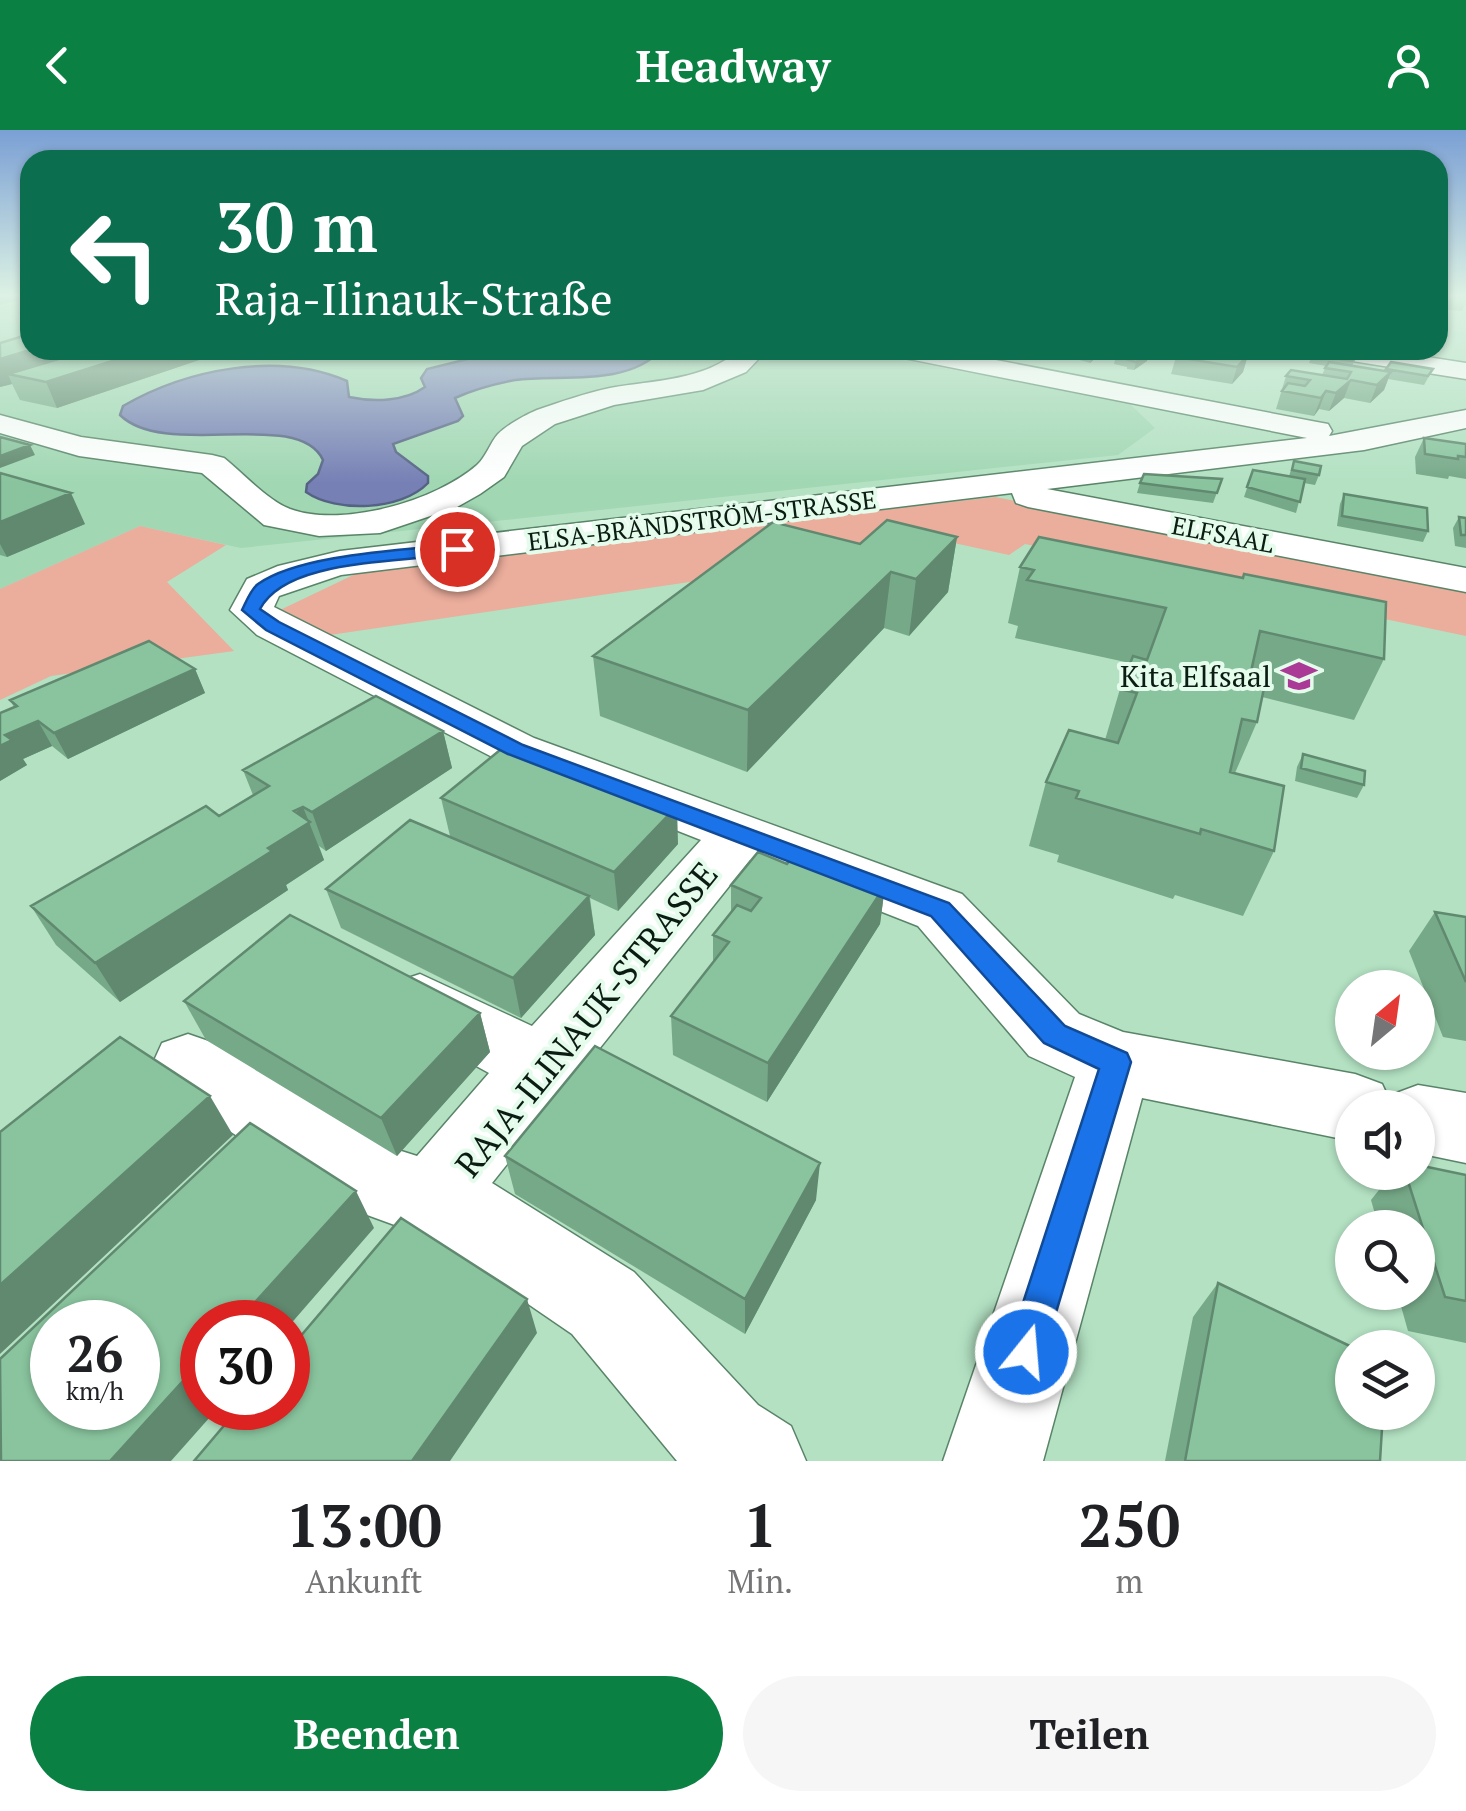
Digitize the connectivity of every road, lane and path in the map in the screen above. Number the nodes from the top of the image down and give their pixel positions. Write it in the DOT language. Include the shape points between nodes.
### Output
graph roads {
  1 [pos="743,360"];
  2 [pos="955,360"];
  3 [pos="1397,360"];
  4 [pos="1466,371"];
  5 [pos="1466,419"];
  6 [pos="0,424"];
  7 [pos="1364,440"];
  8 [pos="980,486"];
  9 [pos="1466,580"];
  10 [pos="740,833"];
  11 [pos="403,993"];
  12 [pos="1116,1062"];
  13 [pos="188,1064"];
  14 [pos="541,1066"];
  15 [pos="1335,1104"];
  16 [pos="1435,1122"];
  17 [pos="1466,1128"];
  18 [pos="458,1209"];
  19 [pos="756,1461"];
  20 [pos="993,1461"];
  1 -- 6 [label="street" via="704,380 609,397 544,418 510,440 492,470 468,486 380,522 318,525 277,518 212,465 79,446"];
  2 -- 7 [label="street"];
  3 -- 4 [label="street"];
  5 -- 7 [label="street, ELSA-BRÄNDSTRÖM-STRASSE"];
  7 -- 8 [label="street, ELSA-BRÄNDSTRÖM-STRASSE"];
  8 -- 9 [label="street, ELFSAAL"];
  8 -- 10 [label="street, ELSA-BRÄNDSTRÖM-STRASSE" via="340,563 262,588 250,610 516,750"];
  10 -- 12 [label="street" via="940,910 1054,1035"];
  10 -- 14 [label="street, RAJA-ILINAUK-STRASSE" via="613,934"];
  11 -- 14 [label="street"];
  12 -- 15 [label="street"];
  12 -- 20 [label="street"];
  13 -- 18 [label="street" via="376,1181"];
  14 -- 18 [label="street, RAJA-ILINAUK-STRASSE" via="449,1174"];
  16 -- 17 [label="street"];
  18 -- 19 [label="street, RAJA-ILINAUK-STRASSE" via="603,1303 724,1440"];
}
